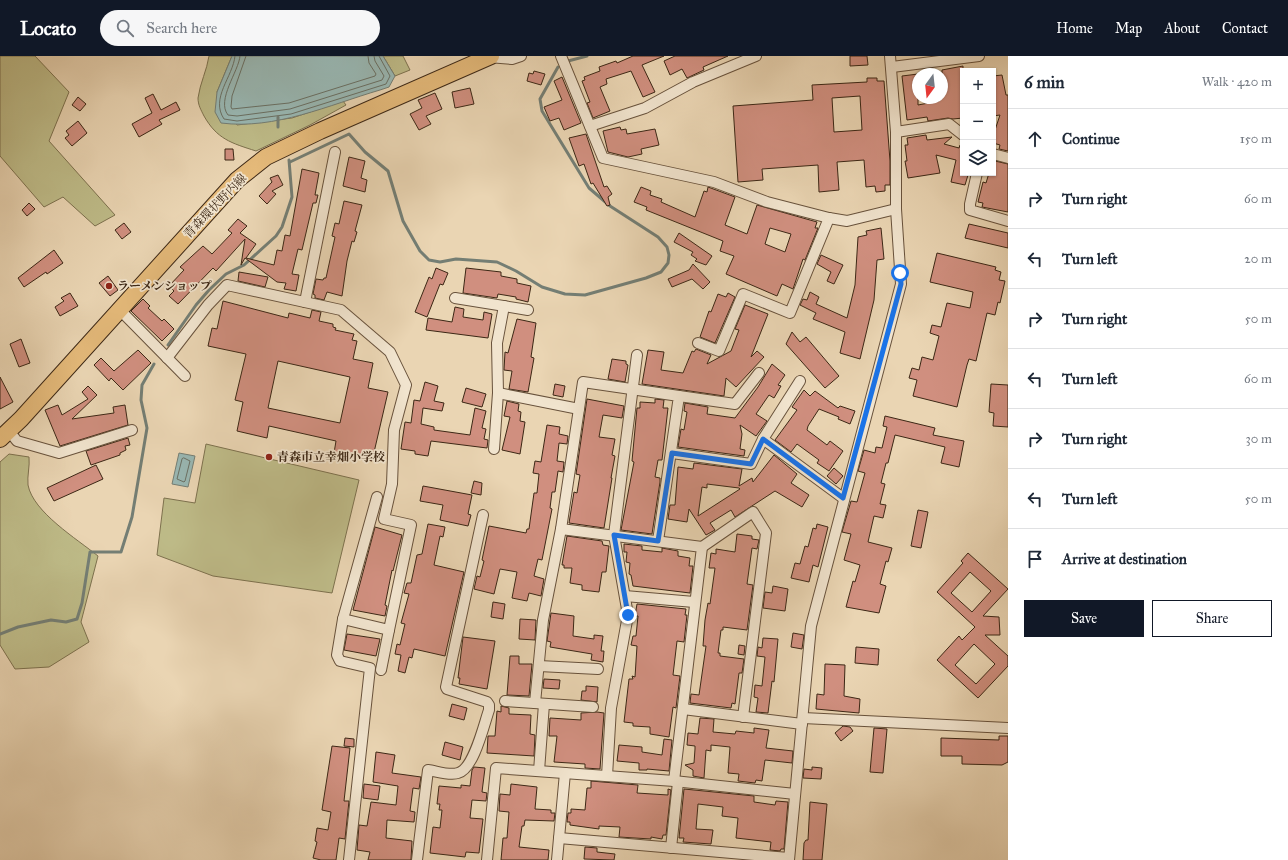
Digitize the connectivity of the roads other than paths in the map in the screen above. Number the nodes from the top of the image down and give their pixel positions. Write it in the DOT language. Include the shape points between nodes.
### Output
graph roads {
  1 [pos="521,56"];
  2 [pos="561,56"];
  3 [pos="756,56"];
  4 [pos="890,56"];
  5 [pos="979,56"];
  6 [pos="489,57"];
  7 [pos="892,67"];
  8 [pos="590,126"];
  9 [pos="896,132"];
  10 [pos="960,133"];
  11 [pos="335,152"];
  12 [pos="996,155"];
  13 [pos="1008,158"];
  14 [pos="976,176"];
  15 [pos="896,209"];
  16 [pos="829,218"];
  17 [pos="1008,221"];
  18 [pos="455,298"];
  19 [pos="305,302"];
  20 [pos="504,306"];
  21 [pos="119,309"];
  22 [pos="528,310"];
  23 [pos="698,343"];
  24 [pos="637,355"];
  25 [pos="167,358"];
  26 [pos="759,373"];
  27 [pos="185,376"];
  28 [pos="800,381"];
  29 [pos="632,389"];
  30 [pos="498,393"];
  31 [pos="679,396"];
  32 [pos="579,409"];
  33 [pos="132,430"];
  34 [pos="4,435"];
  35 [pos="763,439"];
  36 [pos="494,449"];
  37 [pos="672,453"];
  38 [pos="377,497"];
  39 [pos="843,498"];
  40 [pos="483,515"];
  41 [pos="561,529"];
  42 [pos="614,535"];
  43 [pos="658,541"];
  44 [pos="702,547"];
  45 [pos="626,596"];
  46 [pos="694,602"];
  47 [pos="343,619"];
  48 [pos="389,630"];
  49 [pos="539,666"];
  50 [pos="598,669"];
  51 [pos="381,670"];
  52 [pos="505,701"];
  53 [pos="539,704"];
  54 [pos="593,707"];
  55 [pos="683,709"];
  56 [pos="743,717"];
  57 [pos="802,721"];
  58 [pos="1008,728"];
  59 [pos="539,771"];
  60 [pos="565,773"];
  61 [pos="607,776"];
  62 [pos="676,782"];
  63 [pos="795,794"];
  64 [pos="559,838"];
  65 [pos="671,848"];
  66 [pos="706,856"];
  67 [pos="789,859"];
  68 [pos="349,860"];
  69 [pos="417,860"];
  70 [pos="487,860"];
  71 [pos="557,860"];
  1 -- 6 [label="street" via="512,59"];
  2 -- 8 [label="street"];
  3 -- 8 [label="street" via="693,82 645,108"];
  4 -- 7 [label="street"];
  5 -- 7 [label="street"];
  6 -- 21 [label="main road, 青森環状野内線" via="266,157 237,180"];
  7 -- 9 [label="street"];
  8 -- 16 [label="street" via="603,158 714,182 767,202"];
  9 -- 10 [label="street" via="949,124"];
  9 -- 15 [label="street"];
  11 -- 19 [label="street"];
  12 -- 13 [label="street"];
  14 -- 17 [label="street" via="970,210"];
  15 -- 16 [label="street" via="847,221"];
  15 -- 39 [label="street" via="901,284"];
  16 -- 23 [label="street" via="790,313 743,294 719,352"];
  18 -- 20 [label="street"];
  19 -- 25 [label="street" via="227,285"];
  19 -- 48 [label="street" via="346,313 390,352 406,385 394,430 392,484 384,519 411,525"];
  20 -- 22 [label="street"];
  20 -- 30 [label="street" via="497,344"];
  21 -- 25 [label="street"];
  21 -- 34 [label="main road, 青森環状野内線"];
  24 -- 29 [label="street"];
  25 -- 27 [label="street"];
  26 -- 31 [label="street" via="735,404"];
  28 -- 35 [label="street"];
  29 -- 31 [label="street"];
  29 -- 32 [label="street" via="583,382"];
  29 -- 42 [label="street"];
  30 -- 32 [label="street"];
  30 -- 36 [label="street"];
  31 -- 37 [label="street"];
  32 -- 41 [label="street"];
  33 -- 34 [label="street" via="59,453"];
  35 -- 37 [label="street" via="751,464"];
  35 -- 39 [label="street"];
  37 -- 43 [label="street"];
  38 -- 47 [label="street"];
  39 -- 57 [label="street" via="811,626"];
  40 -- 69 [label="street" via="446,687 486,702 489,710 473,756 462,772 454,774 428,770"];
  41 -- 42 [label="street"];
  41 -- 49 [label="street" via="543,620"];
  42 -- 43 [label="street"];
  42 -- 45 [label="street"];
  43 -- 44 [label="street"];
  44 -- 46 [label="street"];
  44 -- 56 [label="street" via="752,512 766,533"];
  45 -- 46 [label="street"];
  45 -- 61 [label="street" via="628,615 611,708"];
  46 -- 55 [label="street"];
  47 -- 48 [label="street"];
  47 -- 68 [label="street" via="337,655 340,660 370,668"];
  48 -- 51 [label="street"];
  49 -- 50 [label="street"];
  49 -- 53 [label="street"];
  52 -- 53 [label="street"];
  53 -- 54 [label="street"];
  53 -- 59 [label="street"];
  55 -- 56 [label="street"];
  55 -- 62 [label="street"];
  56 -- 57 [label="street"];
  57 -- 58 [label="street"];
  57 -- 63 [label="street"];
  59 -- 60 [label="street"];
  59 -- 70 [label="street" via="496,768"];
  60 -- 61 [label="street"];
  60 -- 64 [label="street"];
  61 -- 62 [label="street"];
  62 -- 63 [label="street"];
  62 -- 65 [label="street"];
  63 -- 67 [label="street"];
  64 -- 65 [label="street"];
  64 -- 71 [label="street"];
  65 -- 66 [label="street"];
  66 -- 67 [label="street"];
}
